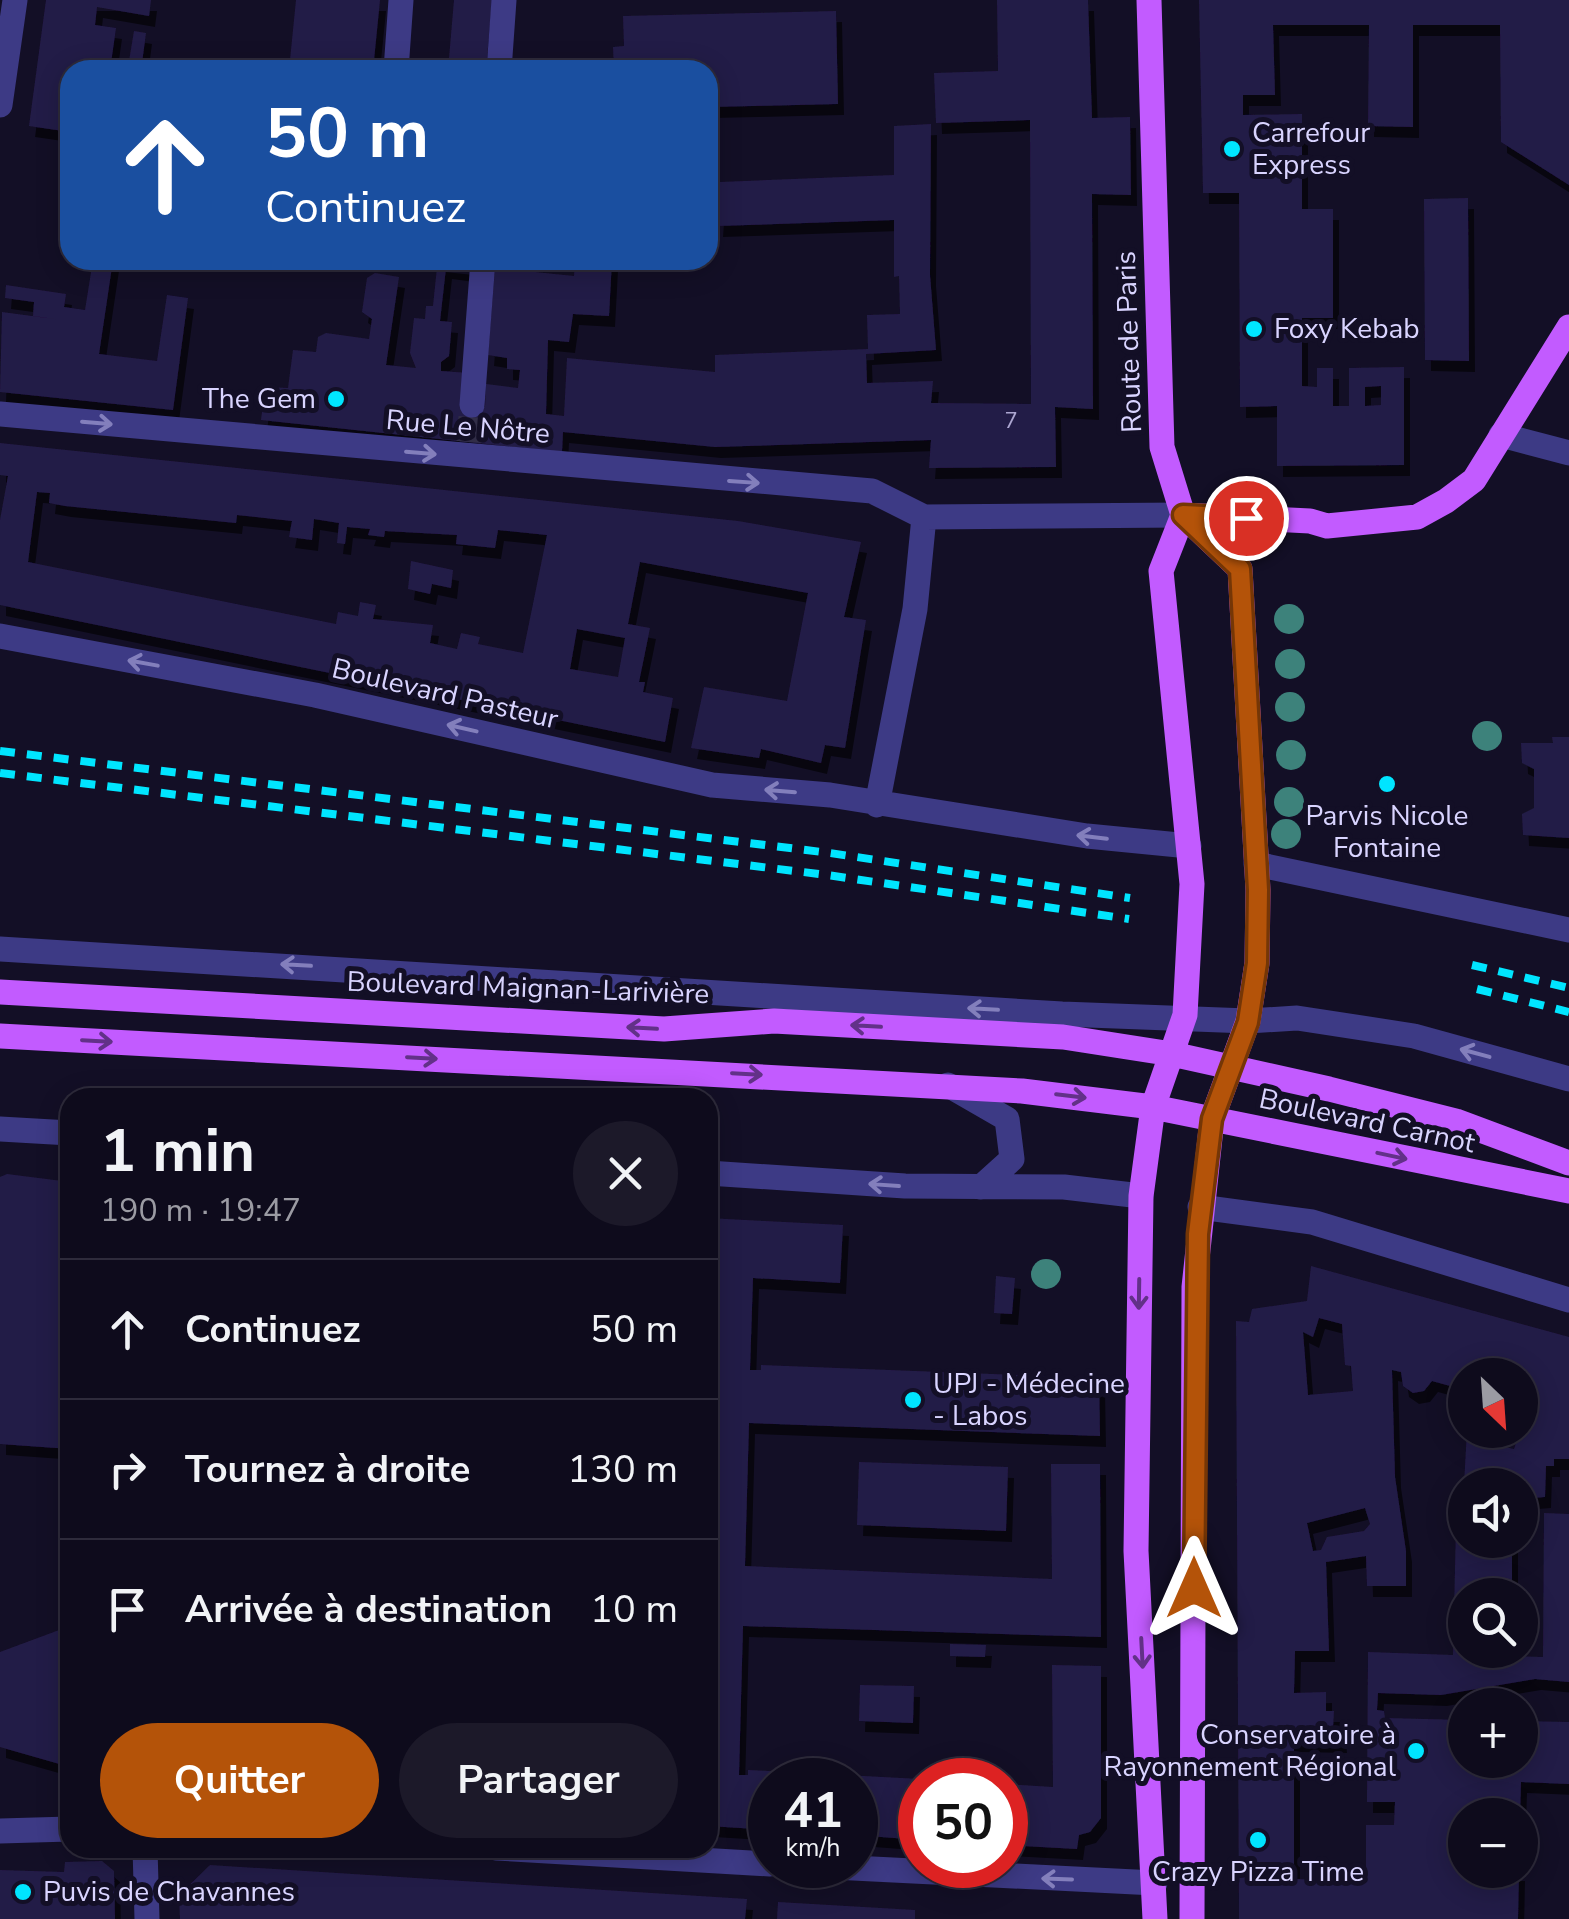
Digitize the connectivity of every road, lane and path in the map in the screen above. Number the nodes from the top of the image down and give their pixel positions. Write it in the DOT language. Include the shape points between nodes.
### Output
graph roads {
  1 [pos="15,0"];
  2 [pos="402,0"];
  3 [pos="504,0"];
  4 [pos="1149,0"];
  5 [pos="397,60"];
  6 [pos="499,60"];
  7 [pos="0,104"];
  8 [pos="482,270"];
  9 [pos="1569,328"];
  10 [pos="472,405"];
  11 [pos="0,414"];
  12 [pos="1501,435"];
  13 [pos="1569,453"];
  14 [pos="1183,515"];
  15 [pos="924,517"];
  16 [pos="0,636"];
  17 [pos="876,805"];
  18 [pos="1190,846"];
  19 [pos="1256,877"];
  20 [pos="1569,930"];
  21 [pos="0,949"];
  22 [pos="0,992"];
  23 [pos="1186,1015"];
  24 [pos="1248,1022"];
  25 [pos="0,1036"];
  26 [pos="1172,1054"];
  27 [pos="1232,1066"];
  28 [pos="1569,1079"];
  29 [pos="948,1084"];
  30 [pos="1154,1107"];
  31 [pos="1212,1119"];
  32 [pos="0,1130"];
  33 [pos="60,1133"];
  34 [pos="1569,1163"];
  35 [pos="718,1174"];
  36 [pos="981,1187"];
  37 [pos="1569,1190"];
  38 [pos="1141,1196"];
  39 [pos="1200,1207"];
  40 [pos="1569,1300"];
  41 [pos="60,1829"];
  42 [pos="0,1831"];
  43 [pos="146,1858"];
  44 [pos="667,1858"];
  45 [pos="748,1863"];
  46 [pos="878,1869"];
  47 [pos="1155,1883"];
  48 [pos="147,1919"];
  49 [pos="1155,1919"];
  50 [pos="1192,1919"];
  1 -- 7 [label="street"];
  2 -- 5 [label="street"];
  3 -- 6 [label="street"];
  4 -- 14 [label="main road, Route de Paris" via="1162,447"];
  8 -- 10 [label="street"];
  9 -- 12 [label="main road"];
  11 -- 15 [label="street, Rue Le Nôtre, one-way" via="468,449 872,492"];
  12 -- 13 [label="street"];
  12 -- 14 [label="main road" via="1474,480 1417,518 1360,524"];
  14 -- 15 [label="street"];
  14 -- 18 [label="main road" via="1161,570"];
  14 -- 19 [label="main road" via="1240,569"];
  15 -- 17 [label="street" via="915,610"];
  17 -- 16 [label="street, Boulevard Pasteur, one-way" via="712,784 315,695"];
  18 -- 17 [label="street, Boulevard Pasteur, one-way"];
  18 -- 23 [label="main road"];
  19 -- 20 [label="street"];
  19 -- 24 [label="main road" via="1257,963"];
  23 -- 21 [label="street, one-way"];
  26 -- 22 [label="main road, Boulevard Maignan-Larivière, one-way" via="1064,1037 871,1026 774,1022 664,1029"];
  23 -- 24 [label="street"];
  23 -- 26 [label="main road"];
  24 -- 27 [label="main road"];
  28 -- 24 [label="street, one-way" via="1390,1032 1296,1018"];
  25 -- 29 [label="main road, one-way"];
  26 -- 27 [label="main road, Boulevard Carnot"];
  26 -- 30 [label="main road"];
  27 -- 31 [label="main road"];
  27 -- 34 [label="main road, Boulevard Carnot" via="1456,1120"];
  29 -- 30 [label="main road, one-way"];
  29 -- 36 [label="street" via="1007,1119 1012,1158"];
  30 -- 31 [label="main road, Boulevard Carnot"];
  30 -- 38 [label="main road"];
  31 -- 37 [label="main road, Boulevard Carnot, one-way"];
  31 -- 39 [label="main road"];
  32 -- 33 [label="street"];
  36 -- 35 [label="street, one-way"];
  36 -- 38 [label="street"];
  38 -- 47 [label="main road, one-way" via="1136,1552"];
  39 -- 40 [label="street" via="1312,1222"];
  39 -- 50 [label="main road" via="1194,1287"];
  41 -- 42 [label="street"];
  43 -- 48 [label="street"];
  44 -- 45 [label="street"];
  47 -- 46 [label="street, one-way"];
  47 -- 49 [label="main road"];
}
